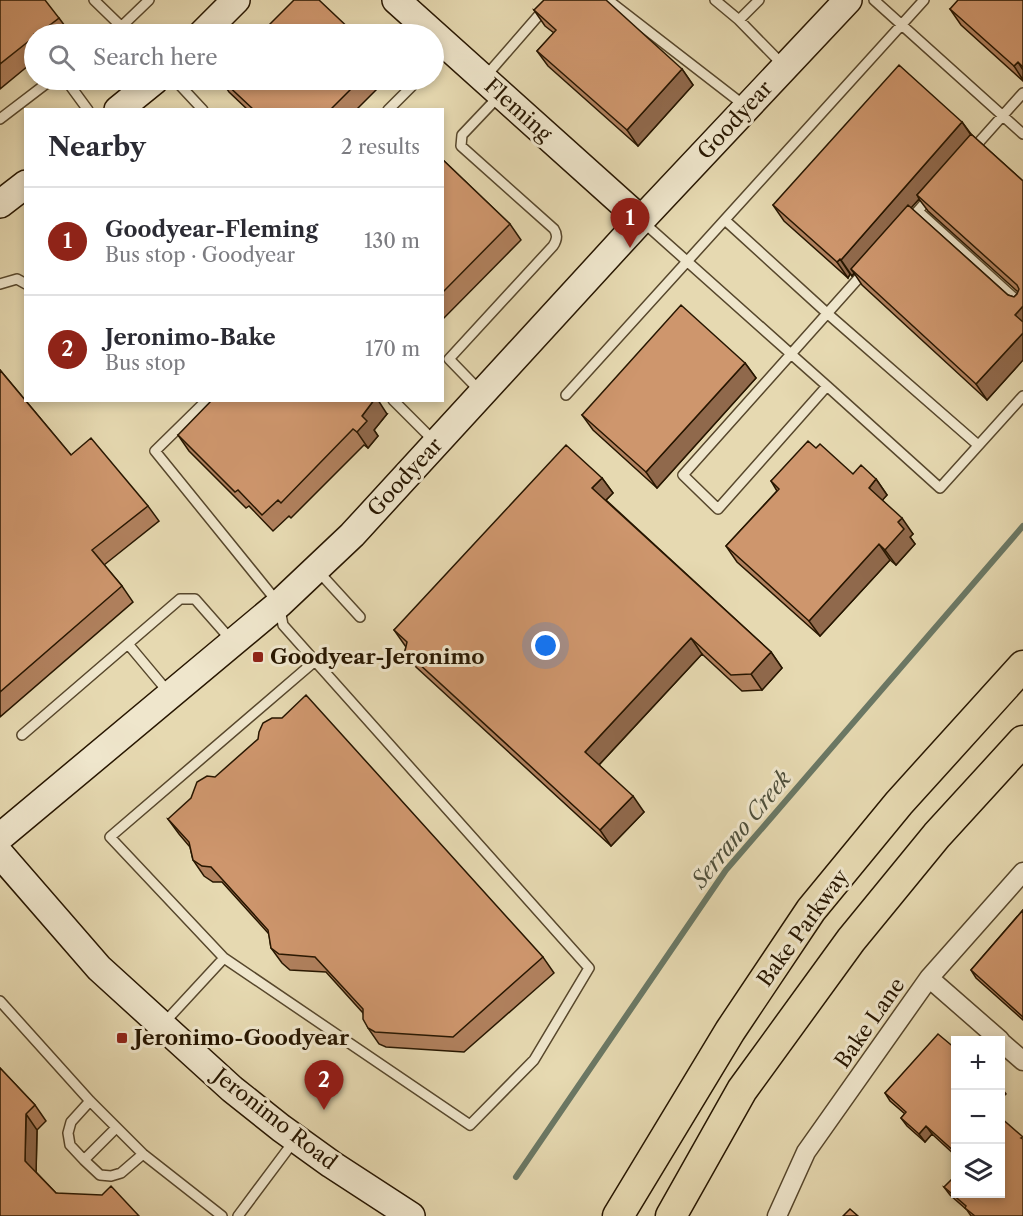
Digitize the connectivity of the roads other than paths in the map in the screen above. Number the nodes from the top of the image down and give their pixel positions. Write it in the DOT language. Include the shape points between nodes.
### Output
graph roads {
  1 [pos="94,0"];
  2 [pos="149,0"];
  3 [pos="236,0"];
  4 [pos="396,0"];
  5 [pos="552,0"];
  6 [pos="608,0"];
  7 [pos="715,0"];
  8 [pos="759,0"];
  9 [pos="848,0"];
  10 [pos="874,0"];
  11 [pos="924,0"];
  12 [pos="739,20"];
  13 [pos="118,24"];
  14 [pos="124,24"];
  15 [pos="212,24"];
  16 [pos="416,24"];
  17 [pos="902,25"];
  18 [pos="444,57"];
  19 [pos="785,67"];
  20 [pos="492,86"];
  21 [pos="38,90"];
  22 [pos="73,90"];
  23 [pos="143,90"];
  24 [pos="184,90"];
  25 [pos="407,90"];
  26 [pos="1023,93"];
  27 [pos="87,108"];
  28 [pos="120,108"];
  29 [pos="201,108"];
  30 [pos="390,108"];
  31 [pos="747,108"];
  32 [pos="1002,115"];
  33 [pos="0,119"];
  34 [pos="1023,134"];
  35 [pos="964,159"];
  36 [pos="941,184"];
  37 [pos="24,186"];
  38 [pos="0,204"];
  39 [pos="918,211"];
  40 [pos="641,220"];
  41 [pos="726,221"];
  42 [pos="903,228"];
  43 [pos="689,262"];
  44 [pos="873,262"];
  45 [pos="24,283"];
  46 [pos="0,284"];
  47 [pos="1023,306"];
  48 [pos="828,314"];
  49 [pos="791,354"];
  50 [pos="826,386"];
  51 [pos="482,393"];
  52 [pos="566,394"];
  53 [pos="1023,396"];
  54 [pos="205,402"];
  55 [pos="395,402"];
  56 [pos="436,443"];
  57 [pos="978,446"];
  58 [pos="316,569"];
  59 [pos="279,604"];
  60 [pos="360,617"];
  61 [pos="233,642"];
  62 [pos="128,644"];
  63 [pos="315,661"];
  64 [pos="1023,666"];
  65 [pos="170,695"];
  66 [pos="22,735"];
  67 [pos="1023,741"];
  68 [pos="0,837"];
  69 [pos="0,854"];
  70 [pos="1023,872"];
  71 [pos="224,958"];
  72 [pos="929,978"];
  73 [pos="0,1001"];
  74 [pos="161,1026"];
  75 [pos="994,1036"];
  76 [pos="1005,1045"];
  77 [pos="1023,1061"];
  78 [pos="90,1101"];
  79 [pos="116,1128"];
  80 [pos="296,1138"];
  81 [pos="143,1155"];
  82 [pos="84,1160"];
  83 [pos="222,1216"];
  84 [pos="238,1216"];
  85 [pos="411,1216"];
  86 [pos="618,1216"];
  87 [pos="671,1216"];
  88 [pos="777,1216"];
  1 -- 13 [label="lane"];
  2 -- 14 [label="lane"];
  3 -- 15 [label="street"];
  4 -- 16 [label="street, Fleming"];
  5 -- 20 [label="lane"];
  6 -- 31 [label="lane"];
  7 -- 12 [label="lane"];
  8 -- 12 [label="lane"];
  9 -- 19 [label="street, Goodyear"];
  10 -- 17 [label="lane"];
  11 -- 17 [label="lane"];
  12 -- 19 [label="lane"];
  17 -- 32 [label="lane"];
  17 -- 41 [label="lane"];
  18 -- 20 [label="street, Fleming"];
  19 -- 31 [label="street, Goodyear"];
  20 -- 40 [label="street, Fleming"];
  20 -- 51 [label="lane" via="462,135 461,146 554,229 557,240 449,359"];
  21 -- 33 [label="lane"];
  22 -- 27 [label="lane"];
  23 -- 28 [label="street"];
  24 -- 29 [label="lane"];
  25 -- 30 [label="lane"];
  26 -- 32 [label="lane"];
  31 -- 40 [label="street, Goodyear"];
  32 -- 34 [label="lane"];
  32 -- 35 [label="lane"];
  36 -- 39 [label="lane"];
  37 -- 38 [label="street"];
  39 -- 42 [label="lane"];
  39 -- 47 [label="lane"];
  40 -- 43 [label="lane"];
  40 -- 51 [label="street, Goodyear"];
  41 -- 43 [label="lane"];
  41 -- 48 [label="lane"];
  43 -- 49 [label="lane"];
  43 -- 52 [label="lane"];
  44 -- 48 [label="lane"];
  45 -- 46 [label="lane" via="17,279"];
  48 -- 49 [label="lane"];
  48 -- 57 [label="lane"];
  49 -- 50 [label="lane"];
  49 -- 50 [label="lane" via="683,475 718,509"];
  50 -- 57 [label="lane" via="940,488"];
  51 -- 56 [label="street, Goodyear"];
  53 -- 57 [label="lane"];
  54 -- 59 [label="lane" via="155,451"];
  55 -- 56 [label="lane"];
  56 -- 58 [label="street, Goodyear"];
  58 -- 59 [label="street, Goodyear"];
  58 -- 60 [label="lane"];
  59 -- 61 [label="street, Goodyear"];
  59 -- 63 [label="lane" via="284,626"];
  61 -- 62 [label="lane" via="195,599 180,599"];
  61 -- 65 [label="street, Goodyear"];
  62 -- 65 [label="lane"];
  62 -- 66 [label="lane"];
  63 -- 71 [label="lane" via="110,837"];
  63 -- 71 [label="lane" via="589,968 534,1060 470,1125"];
  64 -- 86 [label="main road, Bake Parkway" via="899,803 811,910 730,1031"];
  65 -- 68 [label="street, Goodyear"];
  67 -- 87 [label="main road" via="937,835 851,940 742,1090"];
  69 -- 74 [label="street, Jeronimo Road" via="99,968"];
  70 -- 72 [label="street, Bake Lane"];
  71 -- 74 [label="lane"];
  72 -- 75 [label="street"];
  72 -- 88 [label="street, Bake Lane" via="806,1152"];
  73 -- 78 [label="lane"];
  74 -- 80 [label="street, Jeronimo Road" via="232,1089"];
  76 -- 77 [label="street"];
  78 -- 79 [label="lane"];
  78 -- 82 [label="lane" via="71,1122 68,1133 70,1144"];
  79 -- 81 [label="lane"];
  79 -- 82 [label="lane"];
  80 -- 84 [label="lane"];
  80 -- 85 [label="street, Jeronimo Road"];
  81 -- 82 [label="lane" via="111,1176 100,1175"];
  81 -- 83 [label="lane"];
}
